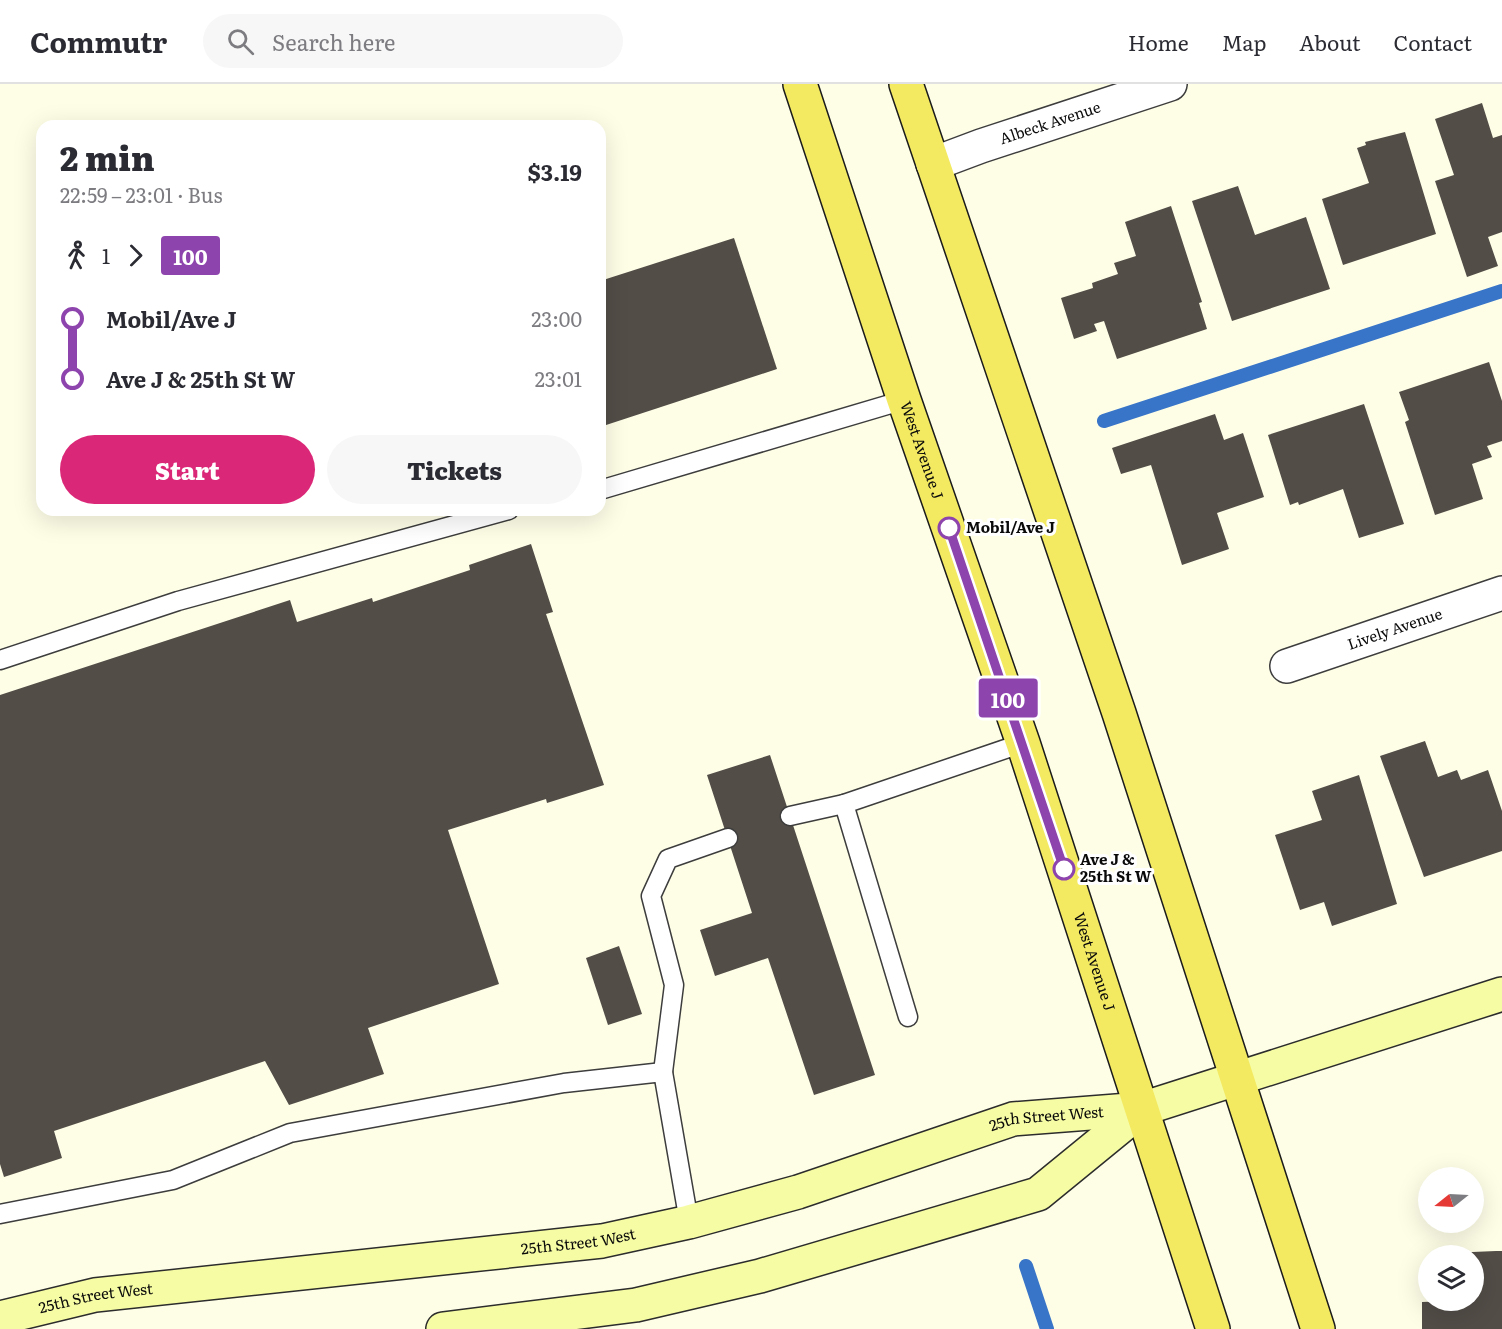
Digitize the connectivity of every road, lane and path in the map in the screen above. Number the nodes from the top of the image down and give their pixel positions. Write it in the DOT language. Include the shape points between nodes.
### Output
graph roads {
  1 [pos="800,84"];
  2 [pos="906,84"];
  3 [pos="1170,84"];
  4 [pos="933,165"];
  5 [pos="904,400"];
  6 [pos="606,488"];
  7 [pos="487,516"];
  8 [pos="1502,593"];
  9 [pos="0,660"];
  10 [pos="1287,666"];
  11 [pos="1023,742"];
  12 [pos="844,804"];
  13 [pos="790,816"];
  14 [pos="728,838"];
  15 [pos="1502,994"];
  16 [pos="908,1017"];
  17 [pos="663,1072"];
  18 [pos="1238,1079"];
  19 [pos="1142,1109"];
  20 [pos="0,1214"];
  21 [pos="689,1222"];
  22 [pos="0,1317"];
  23 [pos="443,1329"];
  24 [pos="1213,1329"];
  25 [pos="1318,1329"];
  1 -- 5 [label="main road, West Avenue J"];
  2 -- 4 [label="main road"];
  3 -- 4 [label="street, Albeck Avenue"];
  4 -- 18 [label="main road"];
  5 -- 6 [label="lane"];
  5 -- 11 [label="main road, West Avenue J"];
  7 -- 9 [label="lane" via="178,601"];
  8 -- 10 [label="street, Lively Avenue"];
  11 -- 12 [label="lane"];
  11 -- 19 [label="main road, West Avenue J"];
  12 -- 13 [label="lane"];
  12 -- 16 [label="lane"];
  14 -- 17 [label="lane" via="668,859 651,896 674,985"];
  15 -- 18 [label="street, 25th Street West"];
  17 -- 20 [label="lane" via="564,1083 290,1133 173,1180"];
  17 -- 21 [label="lane"];
  18 -- 19 [label="street, 25th Street West"];
  18 -- 25 [label="main road"];
  19 -- 21 [label="street, 25th Street West" via="1013,1119 798,1192"];
  19 -- 23 [label="street, 25th Street West" via="1038,1194 760,1276 636,1305"];
  19 -- 24 [label="main road, West Avenue J"];
  21 -- 22 [label="street, 25th Street West" via="602,1241 95,1295"];
}
